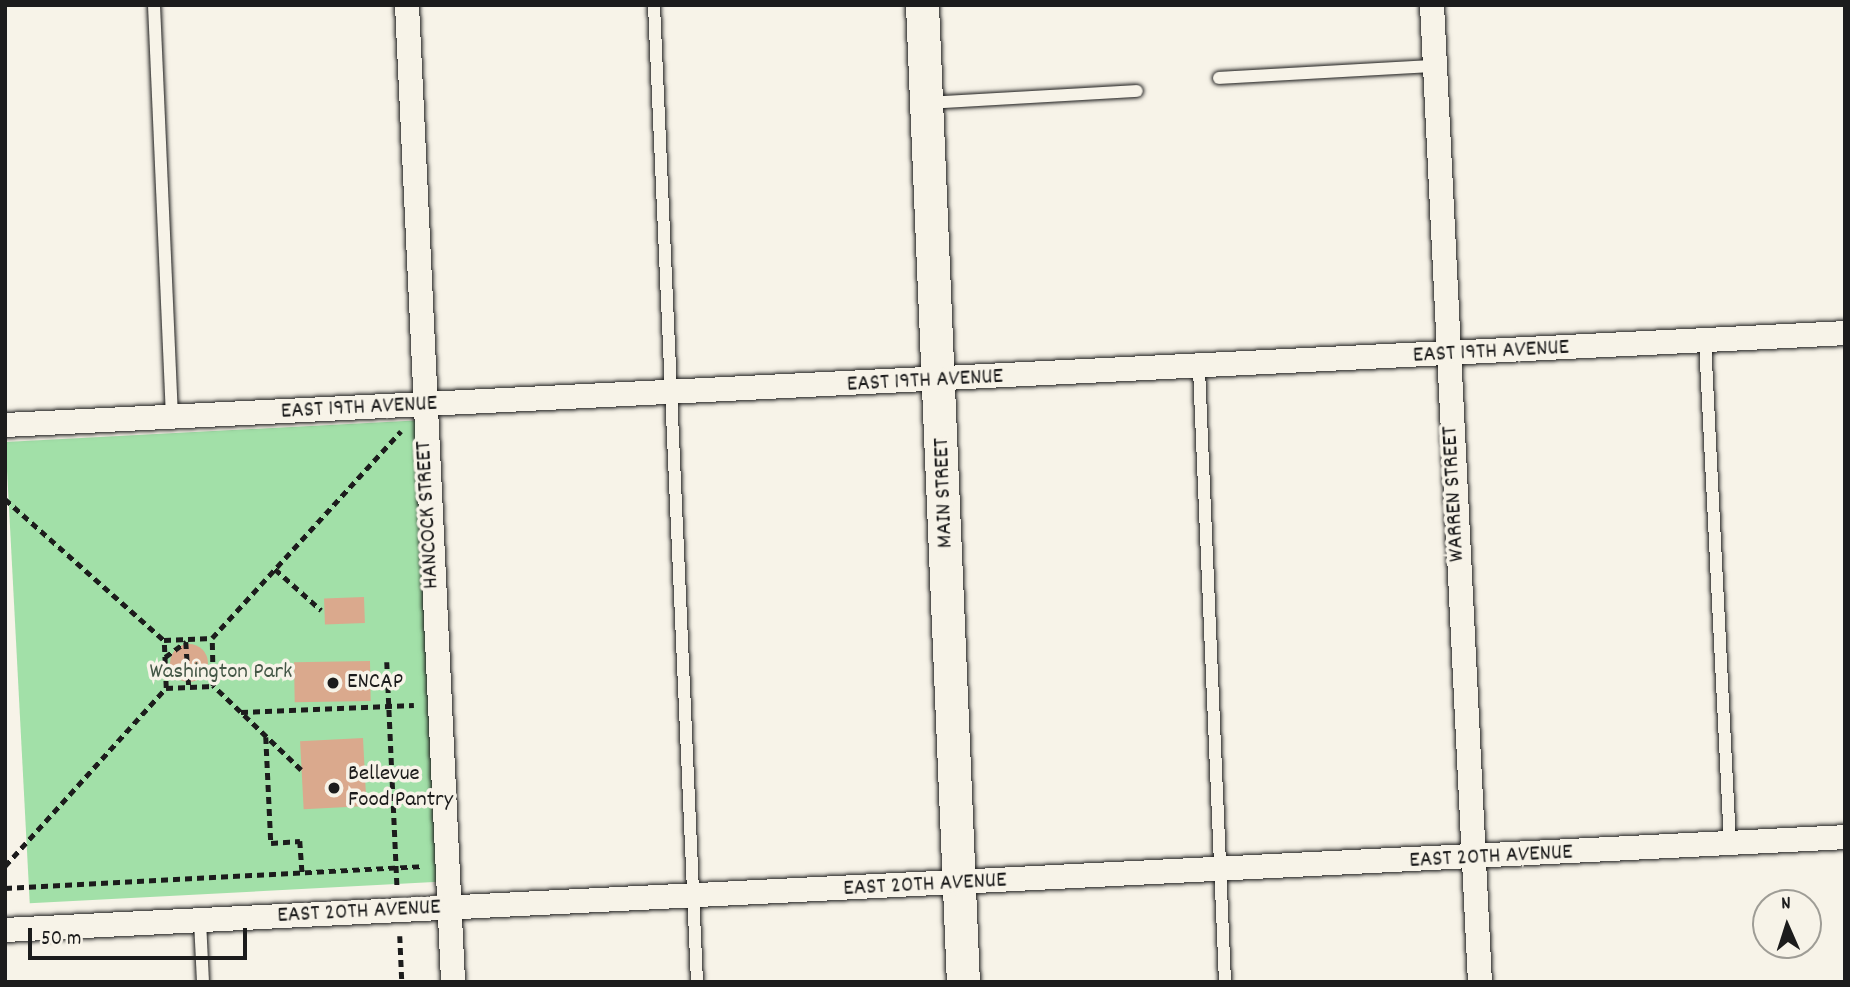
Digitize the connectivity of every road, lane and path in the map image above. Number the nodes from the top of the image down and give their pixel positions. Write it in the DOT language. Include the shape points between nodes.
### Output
graph roads {
  1 [pos="154,5"];
  2 [pos="407,5"];
  3 [pos="653,5"];
  4 [pos="922,5"];
  5 [pos="1432,5"];
  6 [pos="1435,66"];
  7 [pos="1219,78"];
  8 [pos="1137,91"];
  9 [pos="928,103"];
  10 [pos="1845,333"];
  11 [pos="1705,341"];
  12 [pos="1448,356"];
  13 [pos="1199,369"];
  14 [pos="942,381"];
  15 [pos="668,394"];
  16 [pos="423,407"];
  17 [pos="172,417"];
  18 [pos="5,425"];
  19 [pos="5,499"];
  20 [pos="275,569"];
  21 [pos="321,610"];
  22 [pos="212,638"];
  23 [pos="163,640"];
  24 [pos="164,658"];
  25 [pos="387,662"];
  26 [pos="213,686"];
  27 [pos="190,687"];
  28 [pos="166,688"];
  29 [pos="389,706"];
  30 [pos="240,712"];
  31 [pos="265,736"];
  32 [pos="301,770"];
  33 [pos="1845,837"];
  34 [pos="1730,844"];
  35 [pos="1475,860"];
  36 [pos="5,866"];
  37 [pos="302,872"];
  38 [pos="1219,872"];
  39 [pos="959,884"];
  40 [pos="5,888"];
  41 [pos="692,897"];
  42 [pos="449,909"];
  43 [pos="200,921"];
  44 [pos="5,929"];
  45 [pos="203,982"];
  46 [pos="453,982"];
  47 [pos="696,982"];
  48 [pos="963,982"];
  49 [pos="1225,982"];
  50 [pos="1480,982"];
  1 -- 17 [label="lane"];
  2 -- 16 [label="street, HANCOCK STREET"];
  3 -- 15 [label="lane"];
  4 -- 9 [label="street, MAIN STREET"];
  5 -- 6 [label="street, WARREN STREET"];
  6 -- 7 [label="lane"];
  6 -- 12 [label="street, WARREN STREET"];
  8 -- 9 [label="lane"];
  9 -- 14 [label="street, MAIN STREET"];
  10 -- 11 [label="street, EAST 19TH AVENUE"];
  11 -- 12 [label="street, EAST 19TH AVENUE"];
  11 -- 34 [label="lane"];
  12 -- 13 [label="street, EAST 19TH AVENUE"];
  12 -- 35 [label="street, WARREN STREET"];
  13 -- 14 [label="street, EAST 19TH AVENUE"];
  13 -- 38 [label="lane"];
  14 -- 15 [label="street, EAST 19TH AVENUE"];
  14 -- 39 [label="street, MAIN STREET"];
  15 -- 16 [label="street, EAST 19TH AVENUE"];
  15 -- 41 [label="lane"];
  16 -- 17 [label="street, EAST 19TH AVENUE"];
  16 -- 20 [label="path"];
  16 -- 42 [label="street, HANCOCK STREET"];
  17 -- 18 [label="street, EAST 19TH AVENUE"];
  19 -- 23 [label="path"];
  20 -- 21 [label="path"];
  20 -- 22 [label="path"];
  22 -- 23 [label="path"];
  22 -- 26 [label="path"];
  23 -- 24 [label="path"];
  24 -- 27 [label="path" via="186,642"];
  24 -- 28 [label="path"];
  25 -- 29 [label="path"];
  26 -- 27 [label="path"];
  26 -- 30 [label="path"];
  27 -- 28 [label="path"];
  28 -- 36 [label="path"];
  29 -- 30 [label="path"];
  29 -- 37 [label="path" via="396,868"];
  30 -- 31 [label="path"];
  31 -- 32 [label="path"];
  31 -- 37 [label="path" via="271,843 300,841"];
  33 -- 34 [label="street, EAST 20TH AVENUE"];
  34 -- 35 [label="street, EAST 20TH AVENUE"];
  35 -- 38 [label="street, EAST 20TH AVENUE"];
  35 -- 50 [label="street, WARREN STREET"];
  37 -- 40 [label="path"];
  38 -- 39 [label="street, EAST 20TH AVENUE"];
  38 -- 49 [label="lane"];
  39 -- 41 [label="street, EAST 20TH AVENUE"];
  39 -- 48 [label="street, MAIN STREET"];
  41 -- 42 [label="street, EAST 20TH AVENUE"];
  41 -- 47 [label="lane"];
  42 -- 43 [label="street, EAST 20TH AVENUE"];
  42 -- 46 [label="street, HANCOCK STREET"];
  43 -- 44 [label="street, EAST 20TH AVENUE"];
  43 -- 45 [label="lane"];
}
